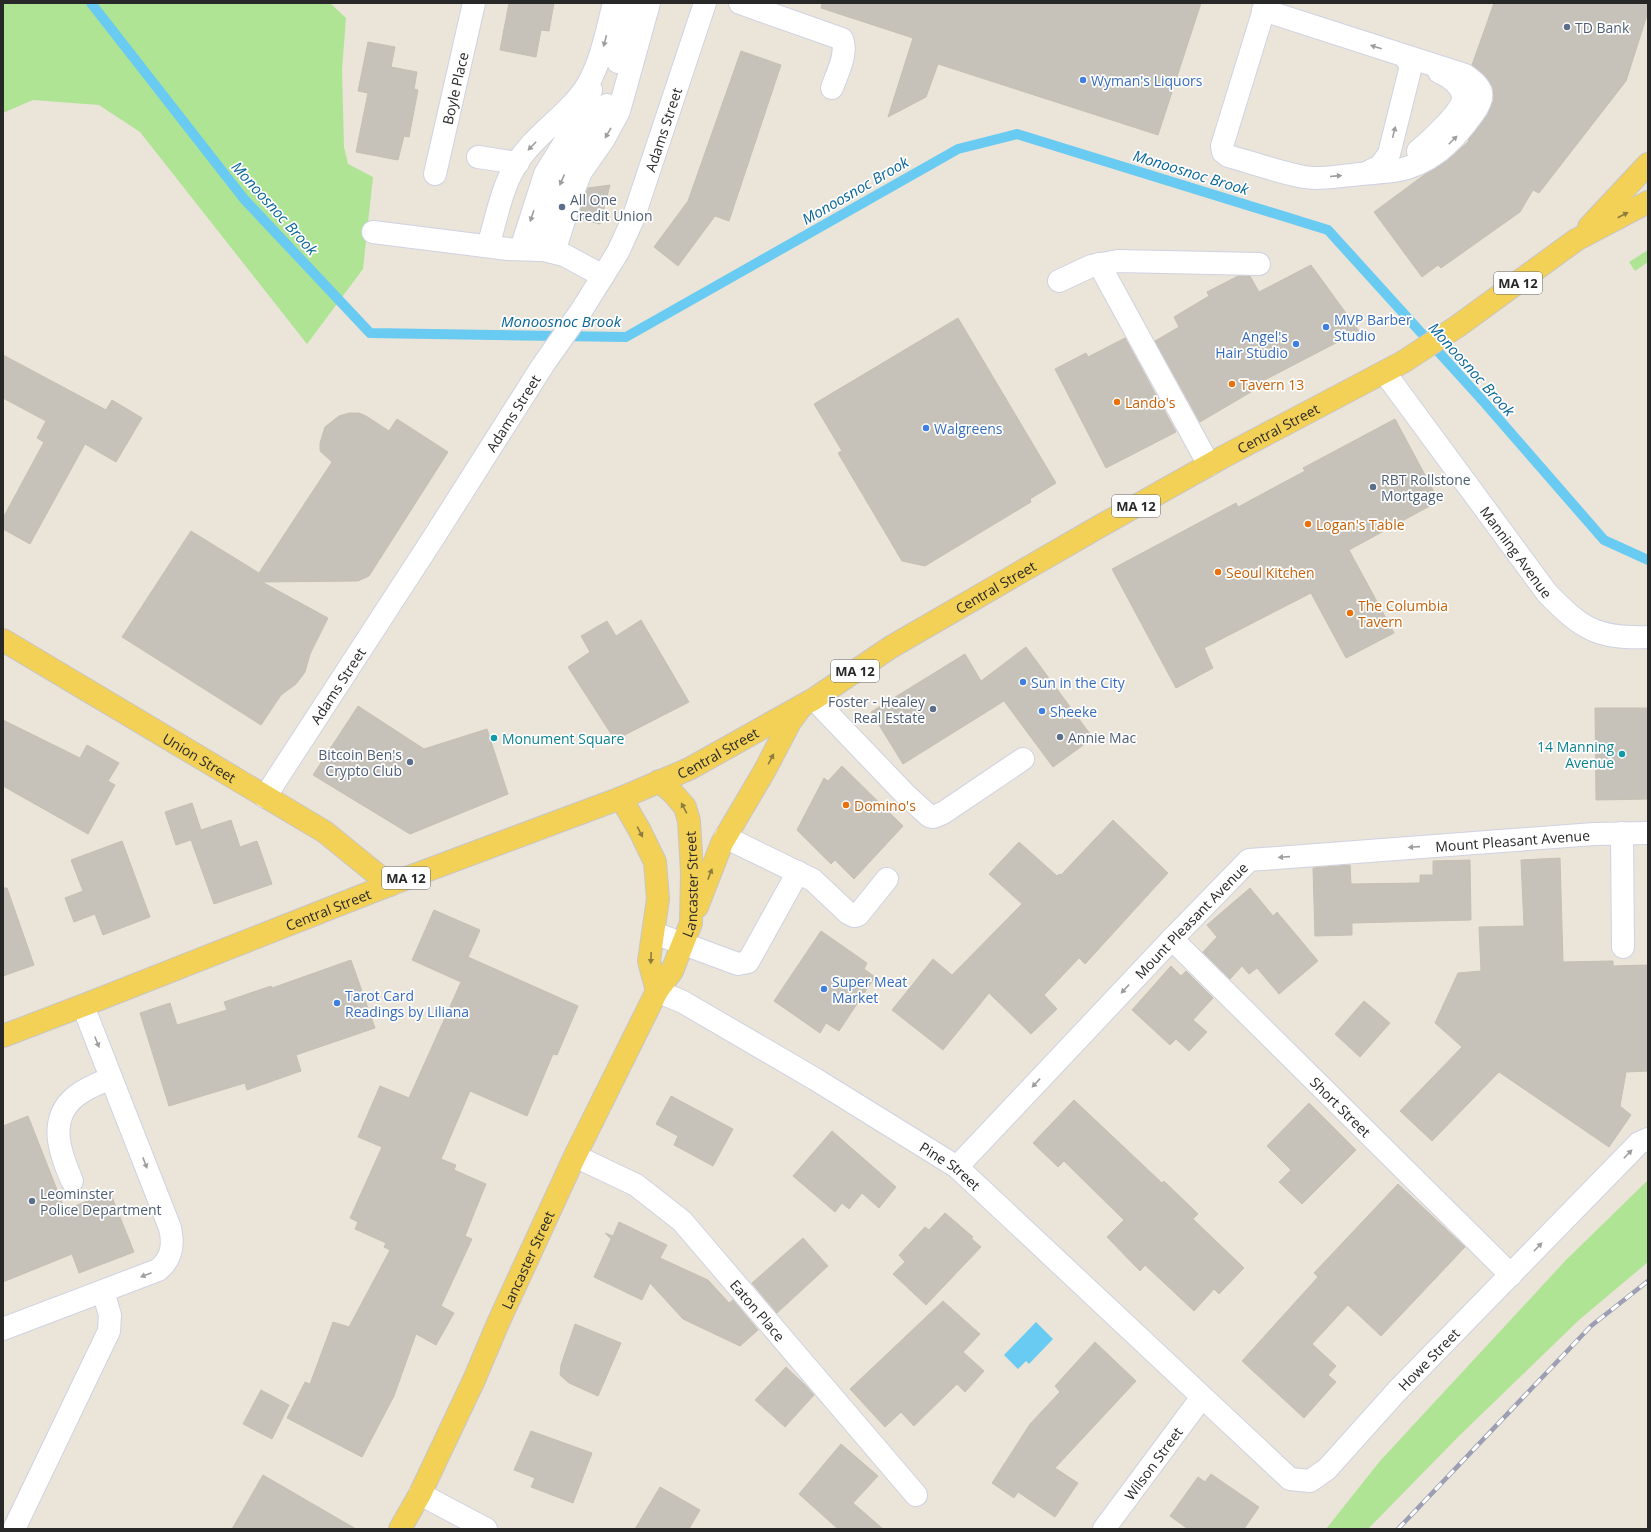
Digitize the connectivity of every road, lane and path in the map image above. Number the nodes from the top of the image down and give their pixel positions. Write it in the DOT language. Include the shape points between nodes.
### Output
graph roads {
  1 [pos="474,3"];
  2 [pos="614,3"];
  3 [pos="632,3"];
  4 [pos="649,3"];
  5 [pos="705,3"];
  6 [pos="740,3"];
  7 [pos="1265,7"];
  8 [pos="785,10"];
  9 [pos="1404,56"];
  10 [pos="596,66"];
  11 [pos="832,88"];
  12 [pos="478,157"];
  13 [pos="518,163"];
  14 [pos="1648,164"];
  15 [pos="1366,173"];
  16 [pos="435,174"];
  17 [pos="1648,202"];
  18 [pos="373,232"];
  19 [pos="1576,240"];
  20 [pos="488,246"];
  21 [pos="538,250"];
  22 [pos="1099,264"];
  23 [pos="1259,264"];
  24 [pos="603,276"];
  25 [pos="1059,281"];
  26 [pos="1394,367"];
  27 [pos="1210,465"];
  28 [pos="1648,637"];
  29 [pos="3,640"];
  30 [pos="808,702"];
  31 [pos="1023,759"];
  32 [pos="658,781"];
  33 [pos="265,798"];
  34 [pos="621,798"];
  35 [pos="1622,833"];
  36 [pos="1648,833"];
  37 [pos="725,837"];
  38 [pos="798,872"];
  39 [pos="887,879"];
  40 [pos="390,885"];
  41 [pos="691,923"];
  42 [pos="654,933"];
  43 [pos="1172,939"];
  44 [pos="682,944"];
  45 [pos="1623,947"];
  46 [pos="657,991"];
  47 [pos="83,1006"];
  48 [pos="3,1036"];
  49 [pos="112,1078"];
  50 [pos="1648,1139"];
  51 [pos="575,1156"];
  52 [pos="957,1167"];
  53 [pos="72,1181"];
  54 [pos="1511,1275"];
  55 [pos="103,1291"];
  56 [pos="3,1329"];
  57 [pos="1202,1397"];
  58 [pos="420,1494"];
  59 [pos="916,1495"];
  60 [pos="14,1529"];
  61 [pos="400,1529"];
  62 [pos="486,1529"];
  63 [pos="1104,1529"];
  1 -- 16 [label="street, Boyle Place"];
  2 -- 10 [label="street, one-way" via="602,53"];
  3 -- 21 [label="street, one-way" via="607,106 569,163"];
  4 -- 21 [label="street, one-way" via="619,111 604,139 581,172 574,189"];
  5 -- 24 [label="street, Adams Street" via="633,219 618,252"];
  6 -- 8 [label="street"];
  9 -- 7 [label="street, one-way"];
  7 -- 15 [label="street, one-way" via="1222,146 1223,152 1228,156 1305,177"];
  8 -- 11 [label="street" via="842,39 844,51"];
  15 -- 9 [label="street, one-way" via="1380,166 1388,154 1410,70 1410,64"];
  15 -- 9 [label="street, one-way" via="1393,166 1432,140 1463,100 1458,85 1446,75"];
  10 -- 13 [label="street, one-way" via="580,94 525,152"];
  10 -- 21 [label="street, one-way" via="582,114 545,174"];
  12 -- 13 [label="street"];
  13 -- 20 [label="street" via="507,182"];
  14 -- 19 [label="main road, MA 12"];
  19 -- 17 [label="main road, MA 12, one-way"];
  18 -- 20 [label="street"];
  19 -- 26 [label="main road, MA 12" via="1458,326"];
  20 -- 21 [label="street"];
  21 -- 24 [label="street" via="564,255"];
  22 -- 23 [label="street" via="1118,261"];
  22 -- 25 [label="street"];
  22 -- 27 [label="street"];
  24 -- 33 [label="street, Adams Street"];
  26 -- 27 [label="main road, Central Street / MA 12"];
  26 -- 28 [label="street, Manning Avenue" via="1547,593 1584,627 1608,636"];
  27 -- 30 [label="main road, Central Street / MA 12" via="891,647"];
  29 -- 33 [label="main road, Union Street"];
  30 -- 31 [label="street" via="929,816 943,813"];
  30 -- 32 [label="main road, Central Street / MA 12" via="689,769"];
  37 -- 30 [label="main road, one-way" via="790,722"];
  32 -- 34 [label="main road, Central Street / MA 12"];
  41 -- 32 [label="main road, Lancaster Street, one-way" via="689,821 685,807"];
  33 -- 40 [label="main road, Union Street" via="325,832"];
  34 -- 40 [label="main road, Central Street / MA 12"];
  34 -- 42 [label="main road, Lancaster Street, one-way" via="655,862 658,899"];
  35 -- 36 [label="street, Mount Pleasant Avenue"];
  35 -- 43 [label="street, Mount Pleasant Avenue, one-way" via="1249,860"];
  35 -- 45 [label="street"];
  37 -- 38 [label="street"];
  41 -- 37 [label="main road, one-way"];
  38 -- 39 [label="street" via="813,880 854,916 858,915"];
  38 -- 44 [label="street" via="748,962 738,964"];
  40 -- 47 [label="main road, Central Street / MA 12"];
  41 -- 44 [label="main road, Lancaster Street"];
  42 -- 44 [label="street"];
  42 -- 46 [label="main road, Lancaster Street, one-way" via="649,961"];
  43 -- 52 [label="street, Mount Pleasant Avenue, one-way"];
  43 -- 54 [label="street, Short Street"];
  44 -- 46 [label="main road, Lancaster Street" via="672,971"];
  46 -- 51 [label="main road, Lancaster Street"];
  46 -- 52 [label="street, Pine Street" via="682,1002 815,1079"];
  47 -- 48 [label="main road, Central Street / MA 12"];
  47 -- 49 [label="street, one-way"];
  49 -- 53 [label="street" via="76,1096 60,1115 58,1139"];
  49 -- 55 [label="street, one-way" via="170,1228 173,1242 165,1265 158,1270"];
  54 -- 50 [label="street, Howe Street, one-way" via="1639,1143"];
  51 -- 58 [label="main road, Lancaster Street"];
  51 -- 59 [label="street, Eaton Place" via="636,1185 682,1221"];
  52 -- 57 [label="street, Pine Street"];
  54 -- 57 [label="street, Howe Street" via="1397,1391 1327,1469 1310,1481 1290,1479"];
  55 -- 56 [label="street"];
  55 -- 60 [label="street" via="110,1315 108,1331"];
  57 -- 63 [label="street, Wilson Street"];
  58 -- 61 [label="main road, Lancaster Street"];
  58 -- 62 [label="street"];
}
